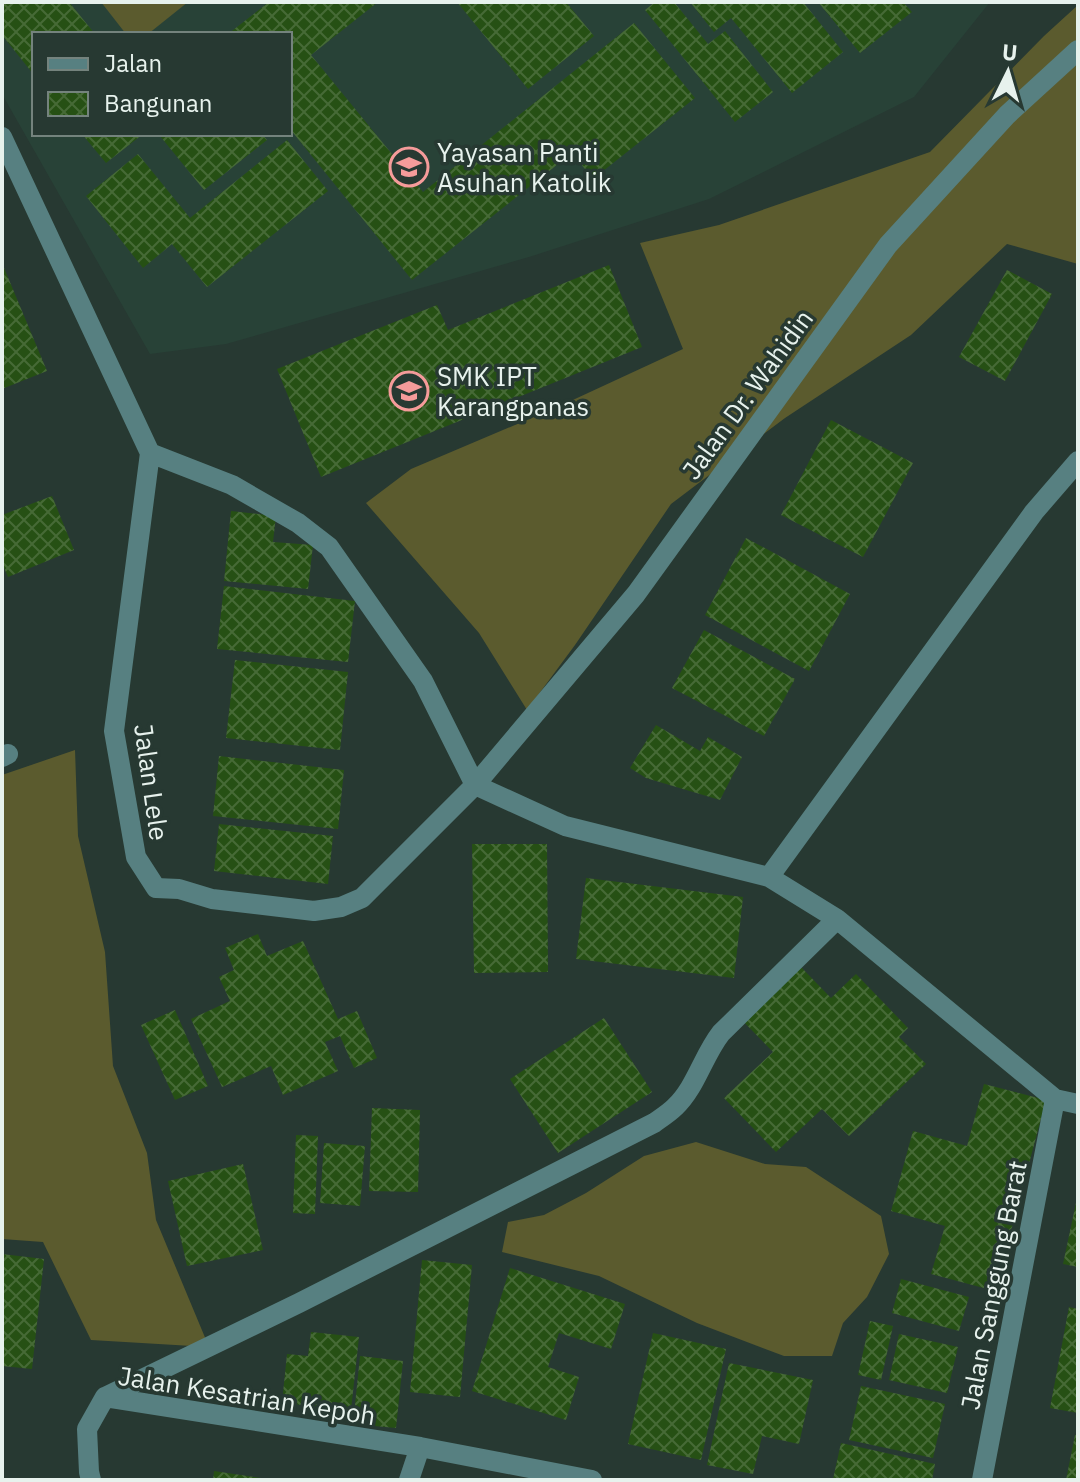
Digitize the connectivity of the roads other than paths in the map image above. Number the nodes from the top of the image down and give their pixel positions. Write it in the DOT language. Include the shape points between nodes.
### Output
graph roads {
  1 [pos="1078,50"];
  2 [pos="2,137"];
  3 [pos="150,453"];
  4 [pos="1078,461"];
  5 [pos="475,785"];
  6 [pos="769,877"];
  7 [pos="837,919"];
  8 [pos="1055,1099"];
  9 [pos="1078,1104"];
  10 [pos="105,1397"];
  11 [pos="420,1447"];
  12 [pos="91,1480"];
  13 [pos="409,1480"];
  14 [pos="592,1480"];
  15 [pos="982,1480"];
  1 -- 5 [label="street, Jalan Dr. Wahidin" via="1007,115 888,245 636,594"];
  2 -- 3 [label="street"];
  3 -- 5 [label="street" via="232,485 329,547 423,681"];
  3 -- 5 [label="street, Jalan Lele" via="114,731 136,857 156,888 314,911 341,907 362,898"];
  4 -- 6 [label="street" via="1034,512"];
  5 -- 6 [label="street" via="565,826"];
  6 -- 7 [label="street"];
  7 -- 8 [label="street"];
  7 -- 10 [label="street" via="721,1033 685,1095 654,1123"];
  8 -- 9 [label="street"];
  8 -- 15 [label="street, Jalan Sanggung Barat"];
  10 -- 11 [label="street, Jalan Kesatrian Kepoh"];
  10 -- 12 [label="street, Jalan Kesatrian Kepoh" via="87,1429"];
  11 -- 13 [label="street"];
  11 -- 14 [label="street, Jalan Kesatrian Kepoh"];
}
